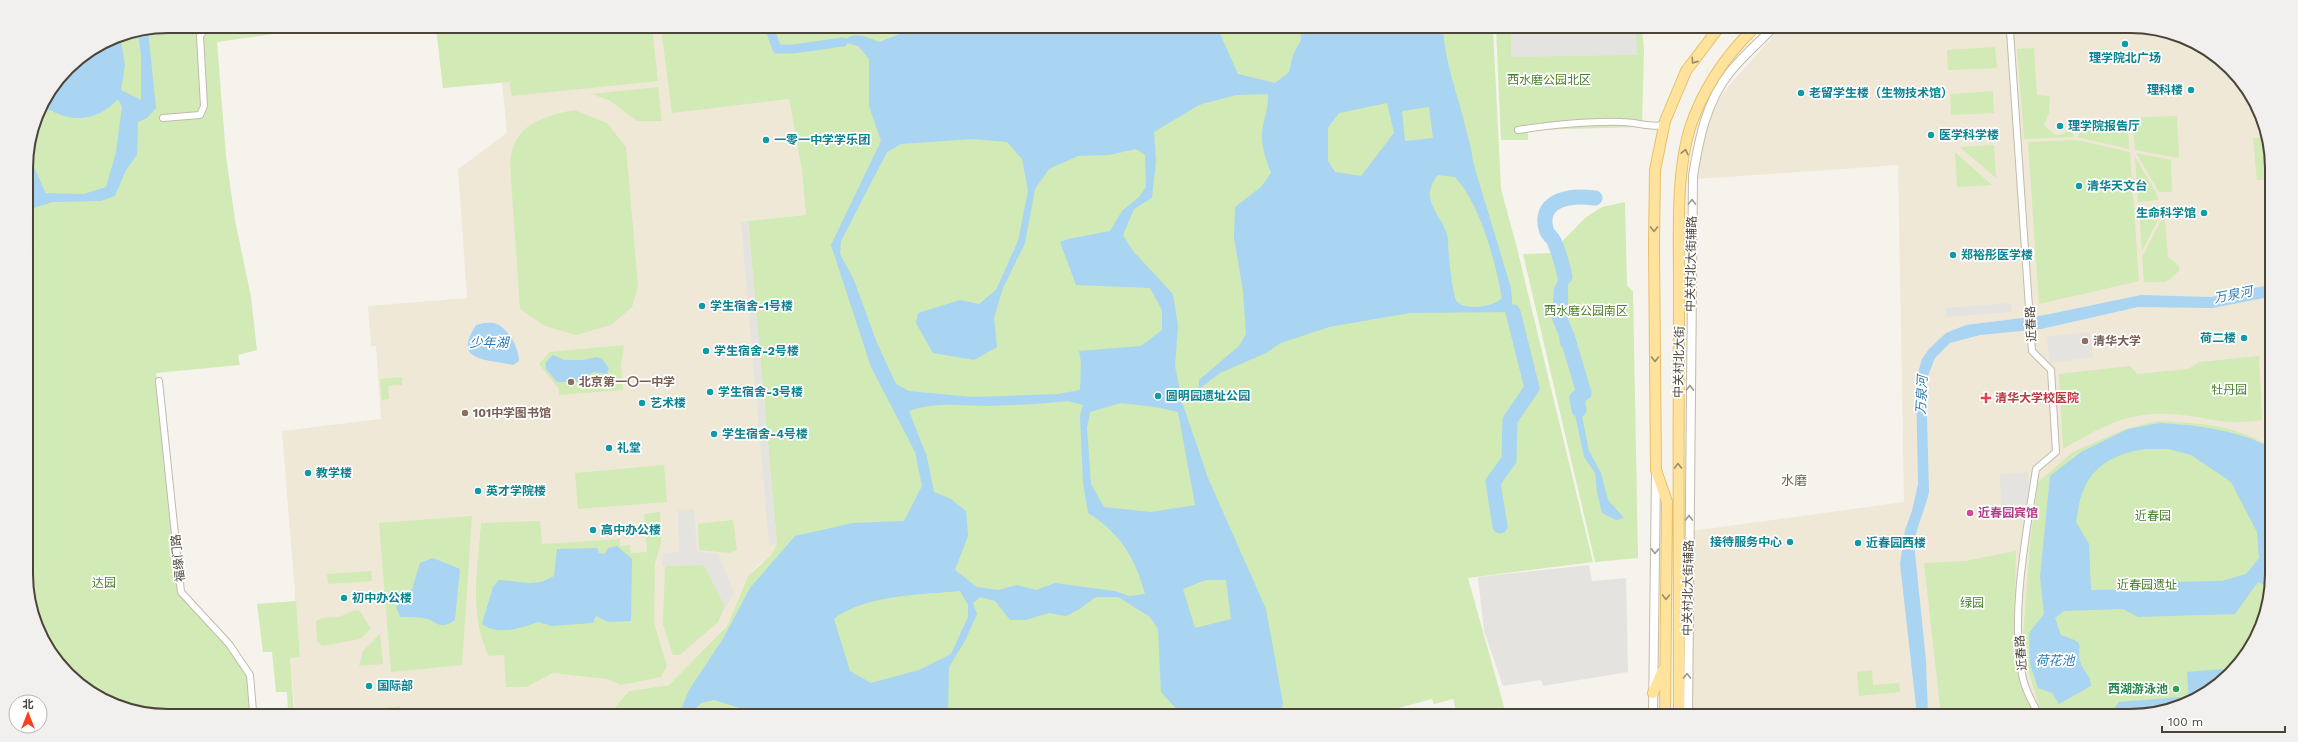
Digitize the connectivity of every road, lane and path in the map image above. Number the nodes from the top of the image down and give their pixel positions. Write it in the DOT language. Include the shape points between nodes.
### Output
graph roads {
  1 [pos="202,33"];
  2 [pos="1715,33"];
  3 [pos="1749,33"];
  4 [pos="1767,33"];
  5 [pos="2010,33"];
  6 [pos="163,118"];
  7 [pos="1664,125"];
  8 [pos="1518,130"];
  9 [pos="158,382"];
  10 [pos="1656,470"];
  11 [pos="1665,666"];
  12 [pos="1653,693"];
  13 [pos="253,709"];
  14 [pos="1653,709"];
  15 [pos="1665,709"];
  16 [pos="1679,709"];
  17 [pos="1688,709"];
  18 [pos="2036,709"];
  1 -- 6 [label="street" via="200,36 204,106 200,115"];
  2 -- 7 [label="main road, 中关村北大街, one-way" via="1686,71"];
  16 -- 3 [label="main road, 中关村北大街, one-way" via="1678,400 1681,173 1690,128 1701,101 1719,69"];
  17 -- 4 [label="street, 中关村北大街辅路, one-way" via="1692,176 1700,132 1712,101 1729,73"];
  5 -- 18 [label="street, 近春路" via="2032,351 2051,370 2056,452 2036,469 2019,609 2019,652 2023,679"];
  7 -- 8 [label="street" via="1655,128 1644,123 1621,122"];
  7 -- 10 [label="main road, 中关村北大街, one-way" via="1655,177"];
  9 -- 13 [label="street, 福缘门路" via="181,592 229,644 250,676"];
  10 -- 11 [label="main road, 中关村北大街, one-way" via="1666,502"];
  10 -- 12 [label="street, one-way"];
  11 -- 12 [label="main road"];
  11 -- 15 [label="main road, 中关村北大街"];
  12 -- 14 [label="street"];
}
